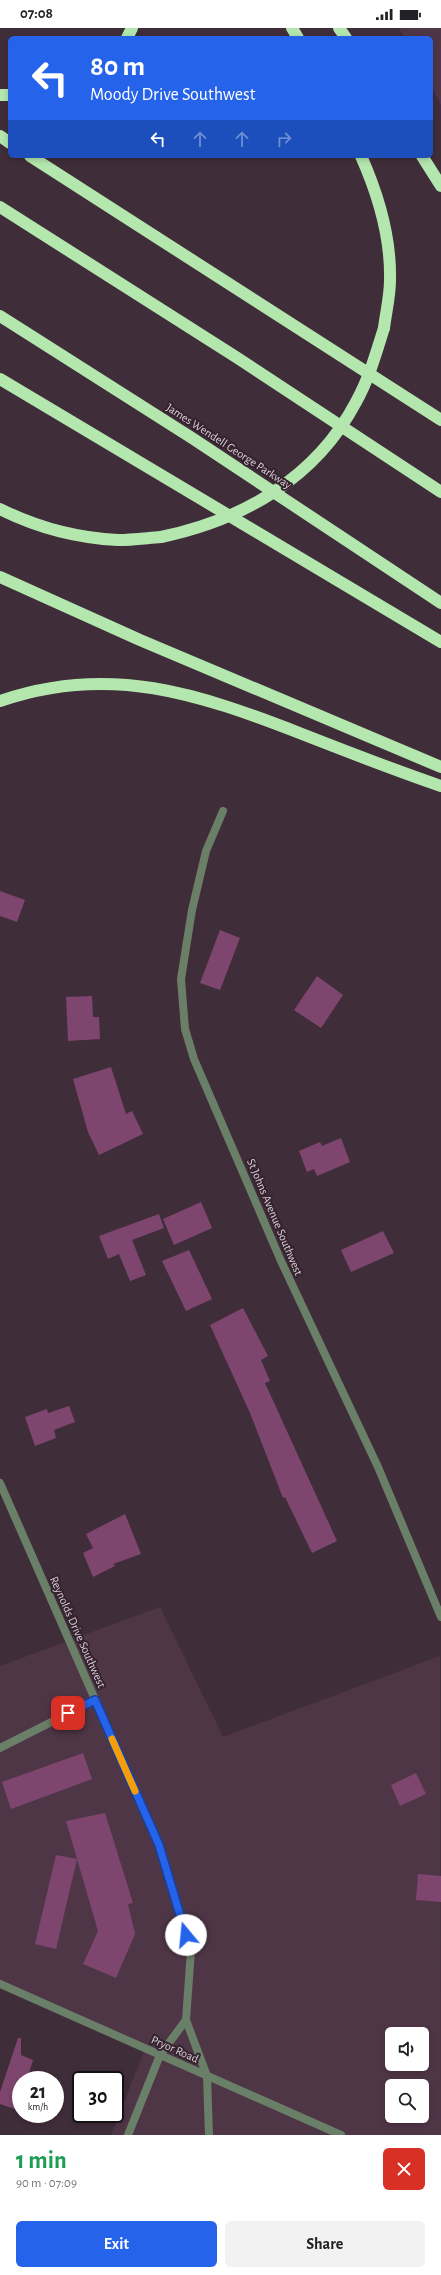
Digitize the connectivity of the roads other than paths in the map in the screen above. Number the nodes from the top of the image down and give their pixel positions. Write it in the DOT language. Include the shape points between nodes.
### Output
graph roads {
  1 [pos="33,158"];
  2 [pos="362,158"];
  3 [pos="423,158"];
  4 [pos="441,186"];
  5 [pos="0,207"];
  6 [pos="0,316"];
  7 [pos="0,379"];
  8 [pos="441,420"];
  9 [pos="441,492"];
  10 [pos="0,509"];
  11 [pos="0,577"];
  12 [pos="441,603"];
  13 [pos="441,642"];
  14 [pos="0,701"];
  15 [pos="441,767"];
  16 [pos="441,786"];
  17 [pos="223,811"];
  18 [pos="0,1482"];
  19 [pos="441,1617"];
  20 [pos="95,1700"];
  21 [pos="0,1748"];
  22 [pos="0,1984"];
  23 [pos="186,2020"];
  24 [pos="160,2055"];
  25 [pos="207,2076"];
  26 [pos="128,2135"];
  27 [pos="209,2135"];
  28 [pos="341,2135"];
  1 -- 8 [label="highway"];
  2 -- 10 [label="highway, bridge" via="372,180 386,229 390,280 384,328 370,373 356,403 337,432 293,478 269,497 242,511 189,531 161,536 119,540 86,536 51,528"];
  3 -- 4 [label="highway"];
  5 -- 9 [label="highway" via="236,357"];
  6 -- 12 [label="highway, James Wendell George Parkway" via="192,438"];
  7 -- 13 [label="highway"];
  11 -- 15 [label="highway" via="140,640"];
  14 -- 16 [label="highway" via="46,688 85,684 128,684 177,692 244,713"];
  17 -- 19 [label="street, St Johns Avenue Southwest" via="206,851 192,910 181,979 185,1029 194,1059 281,1261 378,1467"];
  18 -- 20 [label="street, Reynolds Drive Southwest"];
  20 -- 21 [label="street"];
  20 -- 23 [label="street, Reynolds Drive Southwest" via="159,1845 191,1950"];
  22 -- 24 [label="street, Pryor Road"];
  23 -- 24 [label="street"];
  23 -- 25 [label="street"];
  24 -- 25 [label="street, Pryor Road"];
  24 -- 26 [label="street"];
  25 -- 27 [label="street"];
  25 -- 28 [label="street, Pryor Road"];
}
